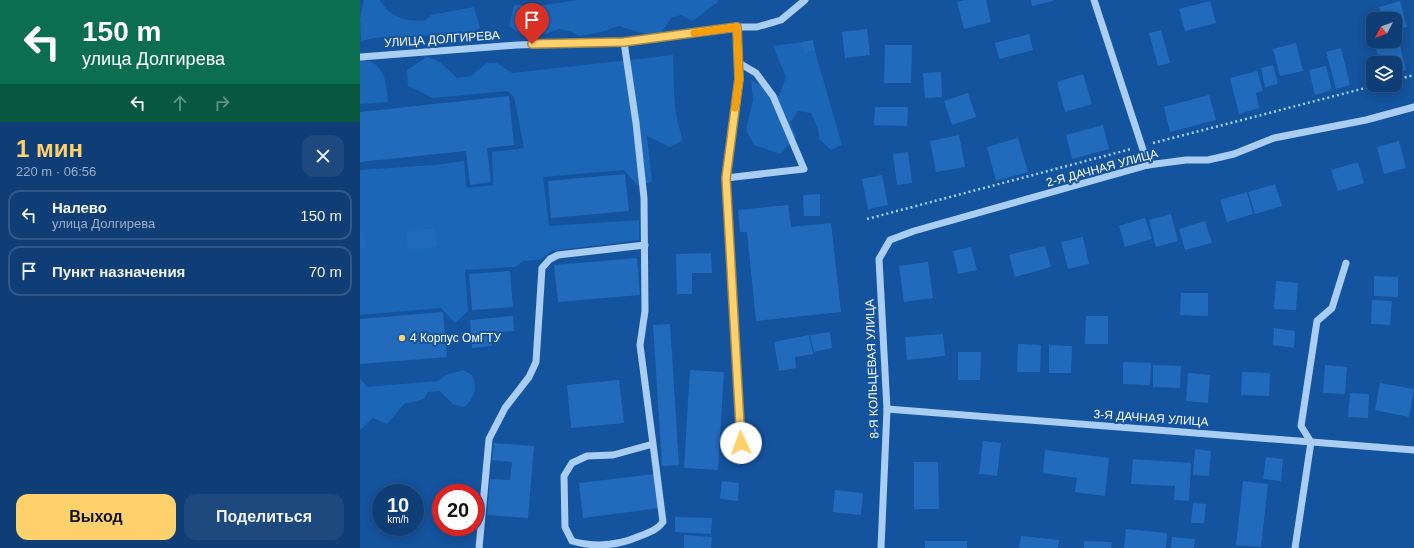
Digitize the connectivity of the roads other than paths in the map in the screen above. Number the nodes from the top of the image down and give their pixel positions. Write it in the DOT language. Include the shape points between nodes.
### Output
graph roads {
  1 [pos="805,0"];
  2 [pos="1094,0"];
  3 [pos="737,27"];
  4 [pos="624,42"];
  5 [pos="360,56"];
  6 [pos="739,63"];
  7 [pos="1414,107"];
  8 [pos="1148,165"];
  9 [pos="726,178"];
  10 [pos="890,240"];
  11 [pos="645,245"];
  12 [pos="1346,263"];
  13 [pos="887,409"];
  14 [pos="1311,442"];
  15 [pos="741,443"];
  16 [pos="653,444"];
  17 [pos="1414,450"];
  18 [pos="479,548"];
  19 [pos="880,548"];
  20 [pos="1295,548"];
  1 -- 3 [label="street, УЛИЦА ДОЛГИРЕВА" via="781,20 757,27"];
  2 -- 8 [label="street"];
  3 -- 4 [label="street, УЛИЦА ДОЛГИРЕВА"];
  3 -- 6 [label="street"];
  4 -- 5 [label="street, УЛИЦА ДОЛГИРЕВА" via="517,45"];
  4 -- 11 [label="street" via="641,168"];
  6 -- 9 [label="street"];
  6 -- 9 [label="street" via="756,73 773,96 804,169"];
  7 -- 8 [label="street, 2-Я ДАЧНАЯ УЛИЦА" via="1366,120 1274,138 1234,154 1208,160"];
  8 -- 10 [label="street, 2-Я ДАЧНАЯ УЛИЦА"];
  9 -- 15 [label="street"];
  10 -- 13 [label="street, 8-Я КОЛЬЦЕВАЯ УЛИЦА" via="879,259"];
  11 -- 16 [label="street" via="645,311 640,344"];
  11 -- 18 [label="street" via="558,255 542,268 536,362 529,377 505,408 490,439"];
  12 -- 14 [label="street" via="1332,308 1317,321 1301,426"];
  13 -- 14 [label="street, 3-Я ДАЧНАЯ УЛИЦА"];
  13 -- 19 [label="street, 8-Я КОЛЬЦЕВАЯ УЛИЦА"];
  14 -- 17 [label="street, 3-Я ДАЧНАЯ УЛИЦА"];
  14 -- 20 [label="street"];
  16 -- 16 [label="street" via="613,455 587,456 572,463 564,476 565,527 572,541 583,546 603,547 621,544 658,529 663,522"];
}
